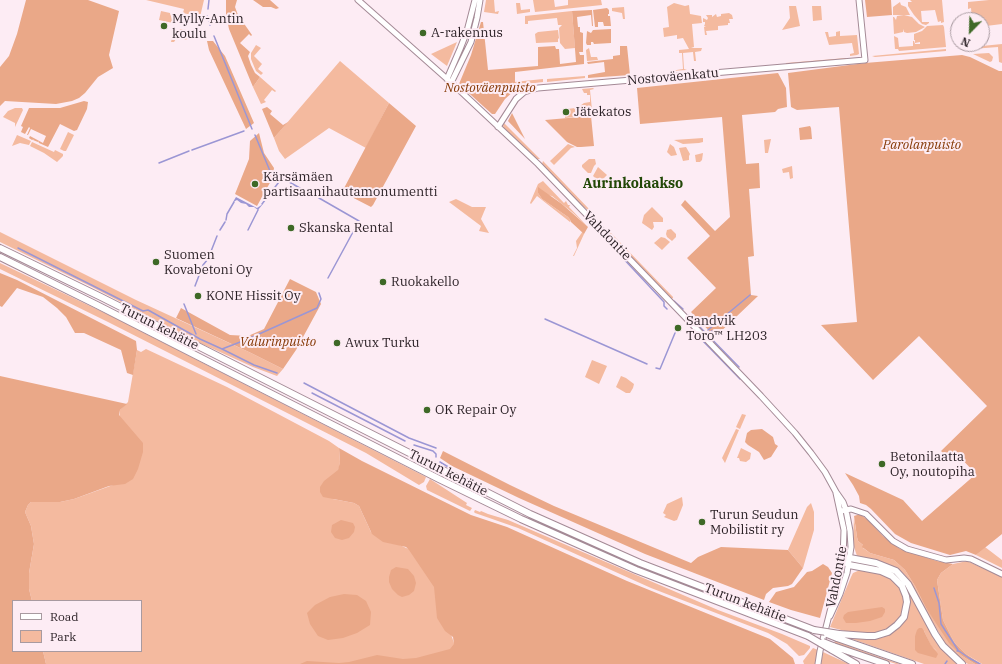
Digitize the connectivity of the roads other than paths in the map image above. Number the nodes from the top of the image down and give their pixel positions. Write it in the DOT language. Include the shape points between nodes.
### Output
graph roads {
  1 [pos="358,0"];
  2 [pos="475,0"];
  3 [pos="480,0"];
  4 [pos="859,0"];
  5 [pos="446,79"];
  6 [pos="451,83"];
  7 [pos="498,127"];
  8 [pos="0,248"];
  9 [pos="0,257"];
  10 [pos="844,510"];
  11 [pos="843,560"];
  12 [pos="849,562"];
  13 [pos="1002,574"];
  14 [pos="830,616"];
  15 [pos="838,636"];
  16 [pos="832,648"];
  17 [pos="818,664"];
  18 [pos="856,664"];
  19 [pos="886,664"];
  20 [pos="912,664"];
  21 [pos="962,664"];
  1 -- 5 [label="street, Vahdontie"];
  2 -- 5 [label="street" via="460,50"];
  3 -- 6 [label="street" via="470,42"];
  4 -- 7 [label="street, Nostoväenkatu" via="865,60 538,88 524,92 516,99"];
  5 -- 6 [label="street, Vahdontie"];
  6 -- 7 [label="street, Vahdontie"];
  7 -- 10 [label="street, Vahdontie" via="538,164 787,424 820,465 842,500"];
  8 -- 15 [label="highway, Turun kehätie, bridge" via="530,514 640,563 811,629"];
  9 -- 16 [label="highway, Turun kehätie, bridge" via="521,519 636,570"];
  10 -- 11 [label="street, Vahdontie"];
  10 -- 12 [label="street, Vahdontie" via="850,537"];
  10 -- 13 [label="street" via="866,514 889,538 902,546 946,560 971,559"];
  11 -- 12 [label="highway"];
  11 -- 14 [label="street, Vahdontie"];
  12 -- 14 [label="street, Vahdontie" via="840,594"];
  12 -- 15 [label="highway" via="892,576 904,591 907,602 904,617 884,634"];
  12 -- 21 [label="highway" via="883,565 896,571 912,590 943,646"];
  14 -- 17 [label="street, Vahdontie"];
  15 -- 20 [label="highway"];
  16 -- 18 [label="highway"];
  16 -- 19 [label="highway"];
}
